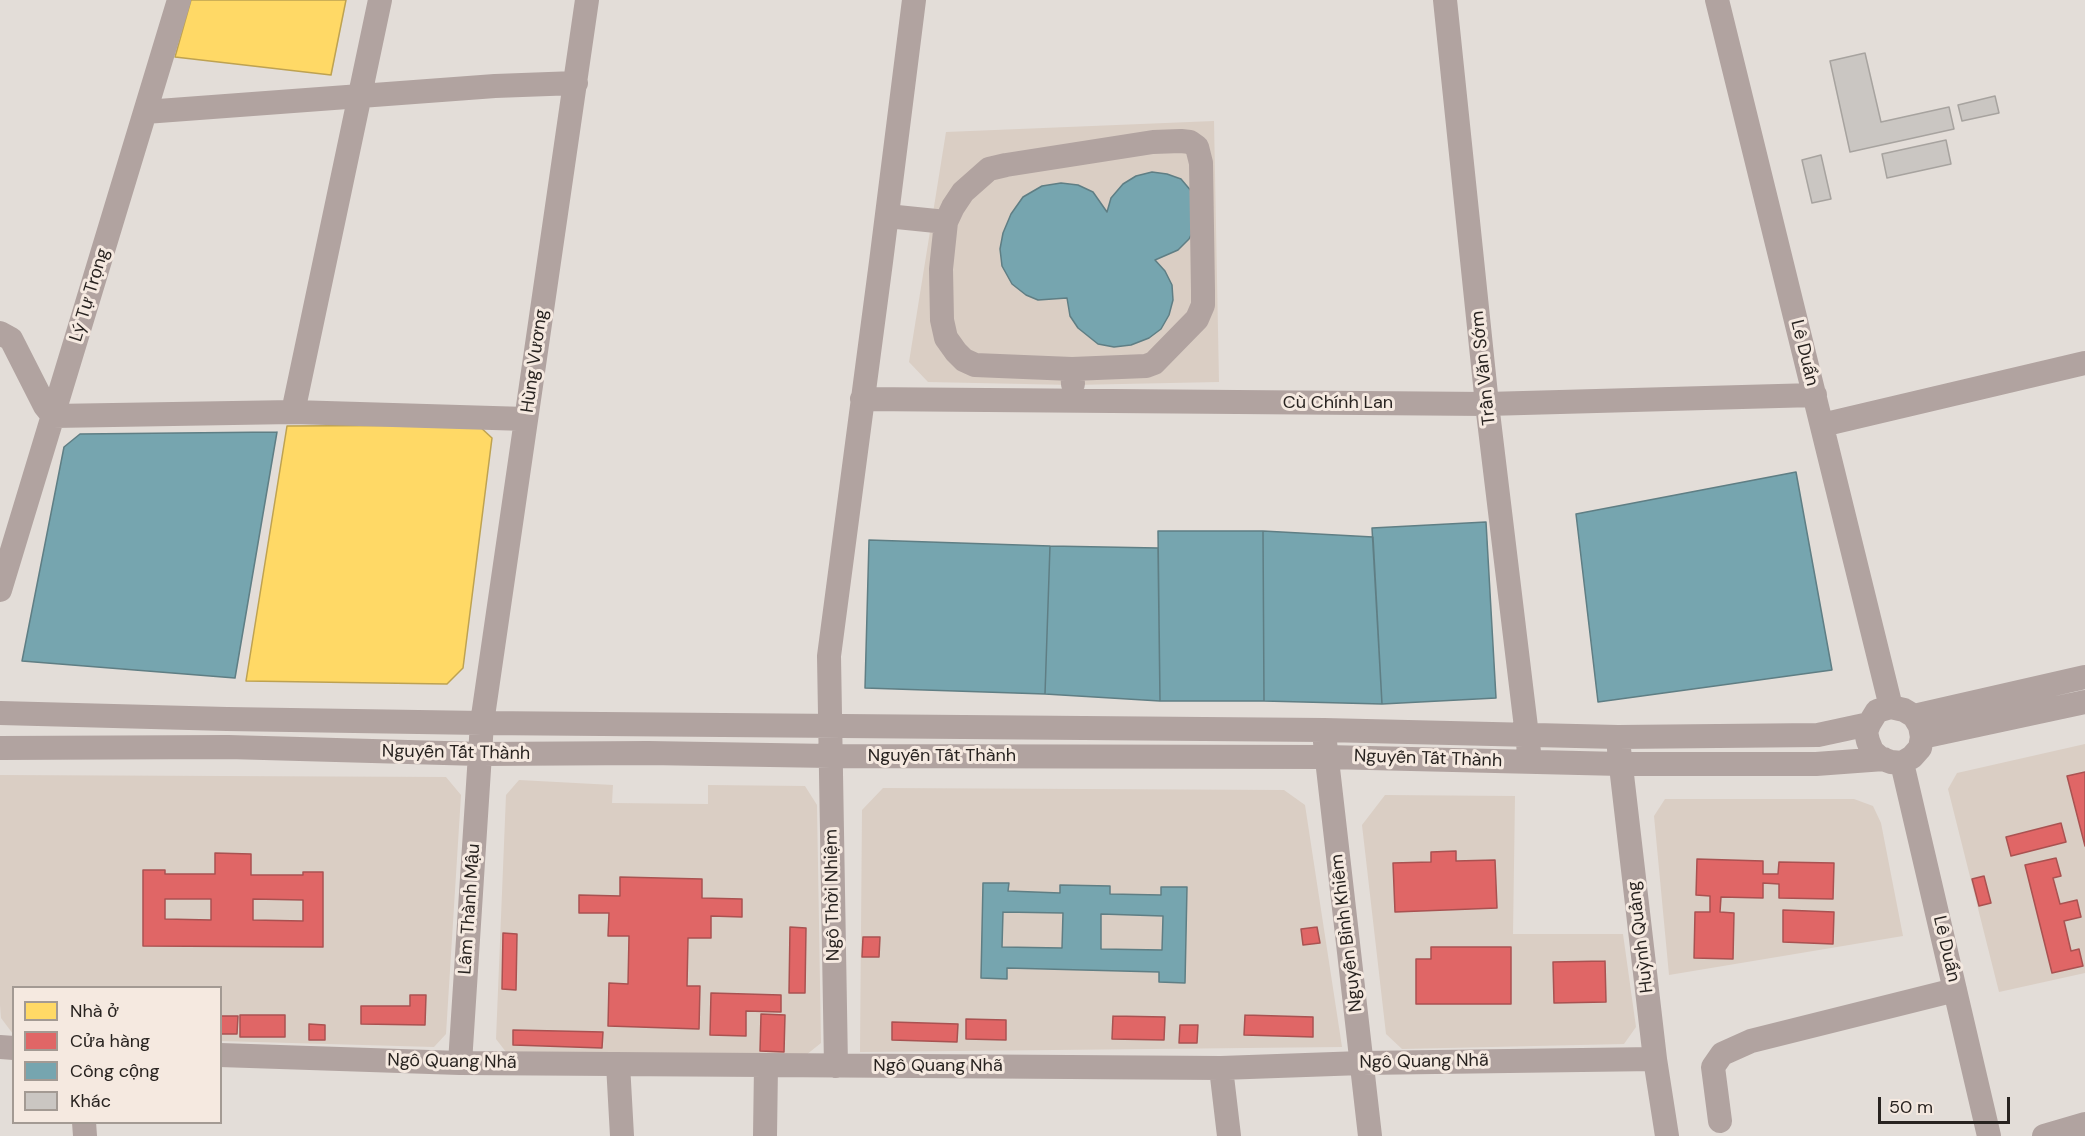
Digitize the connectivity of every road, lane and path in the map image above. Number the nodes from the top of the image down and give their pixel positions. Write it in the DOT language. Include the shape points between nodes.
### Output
graph roads {
  1 [pos="179,0"];
  2 [pos="380,0"];
  3 [pos="587,0"];
  4 [pos="914,0"];
  5 [pos="1445,0"];
  6 [pos="1717,0"];
  7 [pos="576,83"];
  8 [pos="360,97"];
  9 [pos="145,112"];
  10 [pos="887,216"];
  11 [pos="946,222"];
  12 [pos="0,333"];
  13 [pos="2085,363"];
  14 [pos="1072,369"];
  15 [pos="1815,395"];
  16 [pos="862,399"];
  17 [pos="1073,401"];
  18 [pos="1487,404"];
  19 [pos="293,412"];
  20 [pos="52,416"];
  21 [pos="526,419"];
  22 [pos="1822,425"];
  23 [pos="0,590"];
  24 [pos="2085,677"];
  25 [pos="2085,702"];
  26 [pos="1891,707"];
  27 [pos="0,713"];
  28 [pos="228,719"];
  29 [pos="482,723"];
  30 [pos="649,724"];
  31 [pos="1869,724"];
  32 [pos="831,725"];
  33 [pos="1068,727"];
  34 [pos="1918,727"];
  35 [pos="1324,730"];
  36 [pos="1528,736"];
  37 [pos="1618,737"];
  38 [pos="228,747"];
  39 [pos="0,748"];
  40 [pos="648,753"];
  41 [pos="480,754"];
  42 [pos="831,756"];
  43 [pos="1068,756"];
  44 [pos="1327,757"];
  45 [pos="1893,761"];
  46 [pos="1529,762"];
  47 [pos="1621,764"];
  48 [pos="1955,990"];
  49 [pos="222,1055"];
  50 [pos="1655,1059"];
  51 [pos="459,1063"];
  52 [pos="1362,1063"];
  53 [pos="618,1064"];
  54 [pos="766,1066"];
  55 [pos="836,1066"];
  56 [pos="1221,1068"];
  57 [pos="1720,1121"];
  58 [pos="2085,1124"];
  59 [pos="622,1136"];
  60 [pos="765,1136"];
  61 [pos="1229,1136"];
  62 [pos="1370,1136"];
  63 [pos="1667,1136"];
  64 [pos="1989,1136"];
  65 [pos="2044,1136"];
  1 -- 9 [label="street, Lý Tự Trọng"];
  2 -- 8 [label="street"];
  3 -- 7 [label="street, Hùng Vương"];
  4 -- 10 [label="street"];
  5 -- 18 [label="street, Trần Văn Sớm"];
  6 -- 15 [label="street, Lê Duẩn"];
  7 -- 8 [label="street"];
  7 -- 21 [label="street, Hùng Vương"];
  8 -- 9 [label="street"];
  8 -- 19 [label="street"];
  9 -- 20 [label="street, Lý Tự Trọng"];
  10 -- 11 [label="street"];
  10 -- 16 [label="street"];
  11 -- 14 [label="street" via="941,269 942,321 946,338 956,352 975,365"];
  11 -- 14 [label="street" via="963,192 989,169 1153,142 1190,142 1197,147 1201,163 1203,291 1197,319 1154,363"];
  12 -- 20 [label="street" via="11,339"];
  13 -- 22 [label="street"];
  14 -- 17 [label="street"];
  15 -- 18 [label="street, Cù Chính Lan"];
  15 -- 22 [label="street, Lê Duẩn"];
  16 -- 17 [label="street, Cù Chính Lan"];
  16 -- 32 [label="street" via="829,656"];
  17 -- 18 [label="street, Cù Chính Lan"];
  18 -- 36 [label="street, Trần Văn Sớm"];
  19 -- 20 [label="street"];
  19 -- 21 [label="street"];
  20 -- 23 [label="street, Lý Tự Trọng"];
  21 -- 29 [label="street, Hùng Vương"];
  22 -- 26 [label="street, Lê Duẩn"];
  24 -- 34 [label="street"];
  25 -- 34 [label="street"];
  26 -- 31 [label="street, Nguyễn Tất Thành" via="1878,711"];
  26 -- 34 [label="street" via="1904,710"];
  27 -- 28 [label="street, Nguyễn Tất Thành"];
  28 -- 29 [label="street, Nguyễn Tất Thành"];
  28 -- 38 [label="street"];
  29 -- 30 [label="street, Nguyễn Tất Thành"];
  29 -- 41 [label="street, Hùng Vương"];
  30 -- 32 [label="street, Nguyễn Tất Thành"];
  30 -- 40 [label="street"];
  31 -- 37 [label="street, Nguyễn Tất Thành" via="1818,735"];
  31 -- 45 [label="street" via="1866,732 1872,751"];
  32 -- 33 [label="street, Nguyễn Tất Thành"];
  32 -- 42 [label="street, Ngô Thời Nhiệm"];
  33 -- 35 [label="street, Nguyễn Tất Thành"];
  33 -- 43 [label="street"];
  34 -- 45 [label="street" via="1920,748 1912,757"];
  35 -- 36 [label="street, Nguyễn Tất Thành"];
  35 -- 44 [label="street, Nguyễn Bỉnh Khiêm"];
  36 -- 37 [label="street, Nguyễn Tất Thành"];
  36 -- 46 [label="street, Trần Văn Sớm"];
  37 -- 47 [label="street, Huỳnh Quảng"];
  38 -- 39 [label="street, Nguyễn Tất Thành"];
  38 -- 41 [label="street, Nguyễn Tất Thành"];
  40 -- 41 [label="street, Nguyễn Tất Thành"];
  40 -- 42 [label="street, Nguyễn Tất Thành"];
  41 -- 51 [label="street, Lâm Thành Mậu"];
  42 -- 43 [label="street, Nguyễn Tất Thành"];
  42 -- 55 [label="street, Ngô Thời Nhiệm"];
  43 -- 44 [label="street, Nguyễn Tất Thành"];
  44 -- 46 [label="street, Nguyễn Tất Thành"];
  44 -- 52 [label="street, Nguyễn Bỉnh Khiêm"];
  45 -- 47 [label="street, Nguyễn Tất Thành"];
  45 -- 48 [label="street, Lê Duẩn"];
  46 -- 47 [label="street, Nguyễn Tất Thành"];
  47 -- 50 [label="street, Huỳnh Quảng"];
  48 -- 57 [label="street" via="1751,1041 1722,1053 1713,1067"];
  48 -- 64 [label="street, Lê Duẩn"];
  49 -- 51 [label="street, Ngô Quang Nhã"];
  50 -- 52 [label="street, Ngô Quang Nhã"];
  50 -- 63 [label="street, Huỳnh Quảng"];
  51 -- 53 [label="street, Ngô Quang Nhã"];
  52 -- 56 [label="street, Ngô Quang Nhã"];
  52 -- 62 [label="street, Nguyễn Bỉnh Khiêm"];
  53 -- 54 [label="street, Ngô Quang Nhã"];
  53 -- 59 [label="street"];
  54 -- 55 [label="street, Ngô Quang Nhã"];
  54 -- 60 [label="street"];
  55 -- 56 [label="street, Ngô Quang Nhã"];
  56 -- 61 [label="street"];
  58 -- 65 [label="street"];
}
